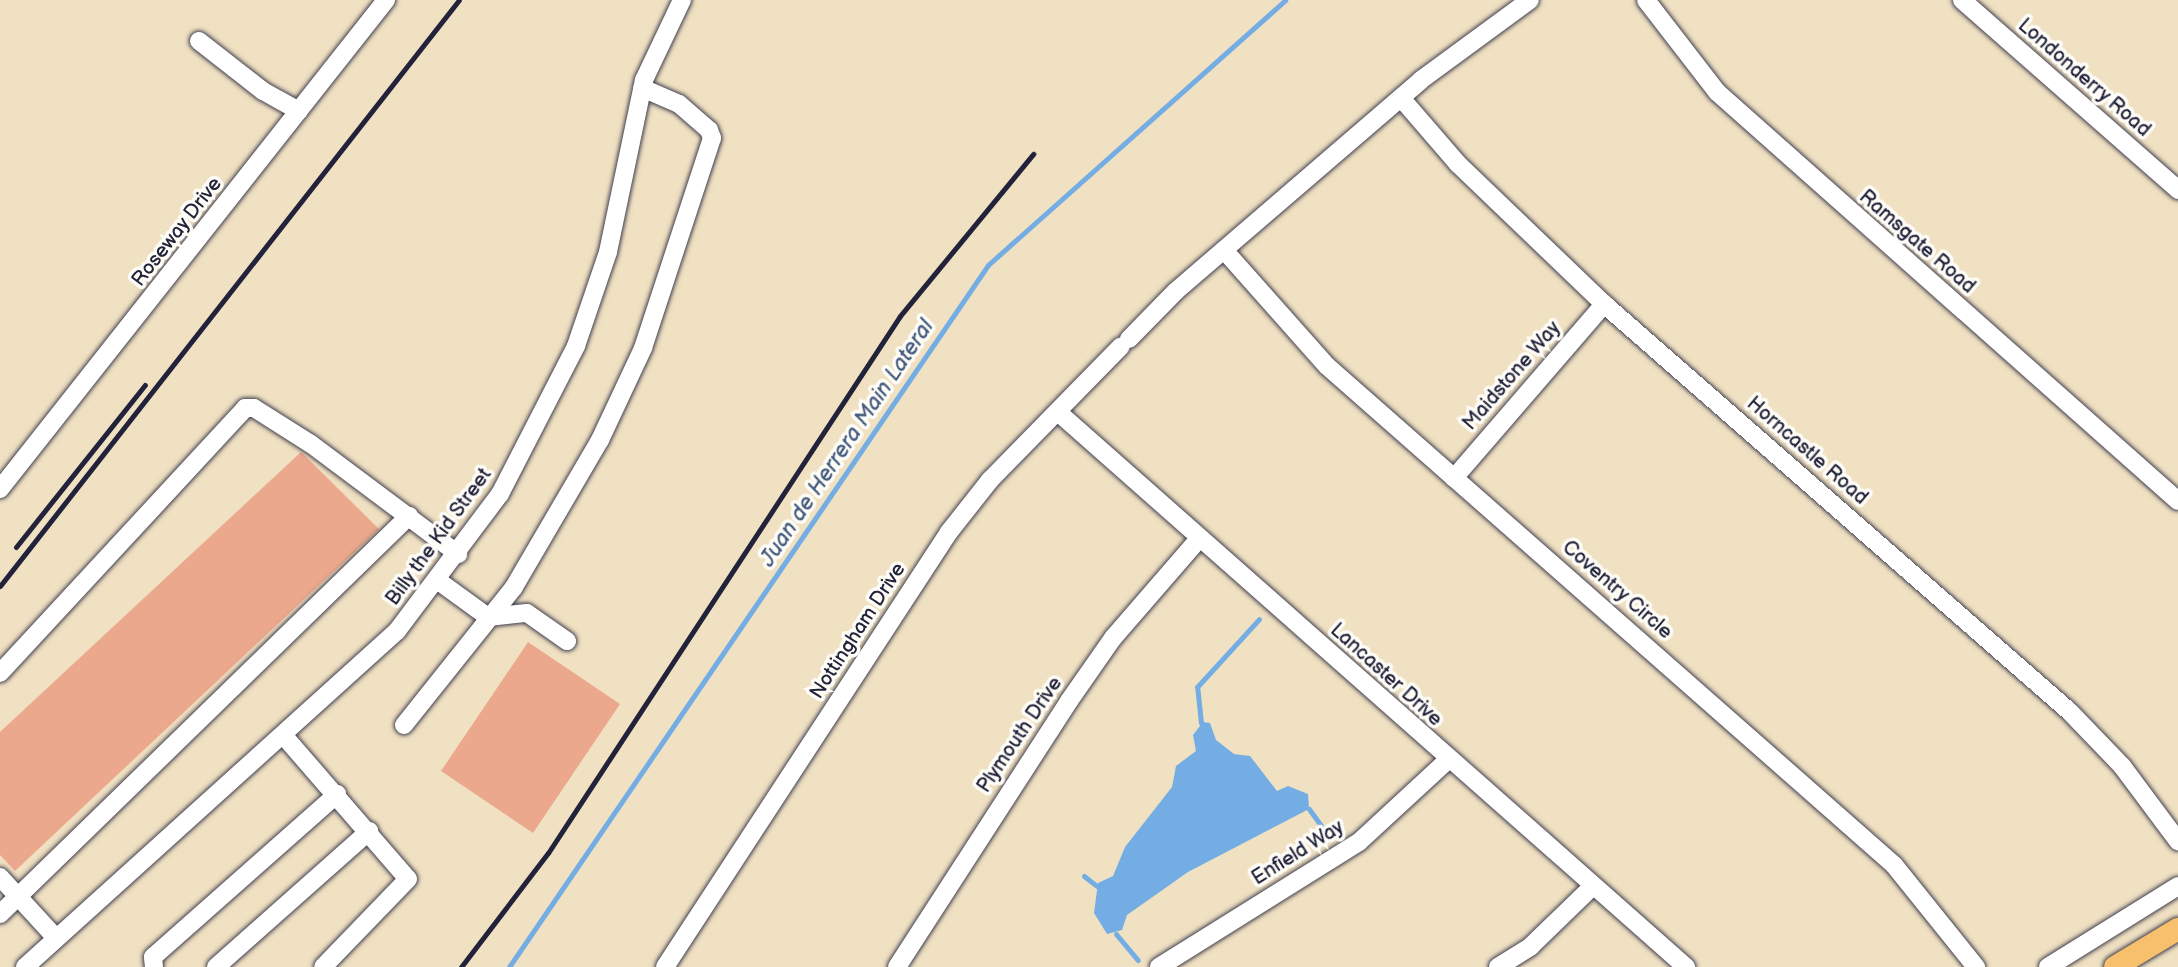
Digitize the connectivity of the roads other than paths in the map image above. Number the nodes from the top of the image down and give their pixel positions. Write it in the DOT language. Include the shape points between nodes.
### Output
graph roads {
  1 [pos="386,0"];
  2 [pos="682,0"];
  3 [pos="1530,0"];
  4 [pos="1646,0"];
  5 [pos="1962,0"];
  6 [pos="199,41"];
  7 [pos="642,88"];
  8 [pos="1401,98"];
  9 [pos="299,111"];
  10 [pos="2178,190"];
  11 [pos="1224,250"];
  12 [pos="1604,304"];
  13 [pos="1059,413"];
  14 [pos="1454,478"];
  15 [pos="0,489"];
  16 [pos="2178,501"];
  17 [pos="409,516"];
  18 [pos="1198,540"];
  19 [pos="458,554"];
  20 [pos="437,580"];
  21 [pos="488,617"];
  22 [pos="567,641"];
  23 [pos="0,673"];
  24 [pos="404,725"];
  25 [pos="284,736"];
  26 [pos="1448,760"];
  27 [pos="337,794"];
  28 [pos="369,831"];
  29 [pos="2178,841"];
  30 [pos="0,877"];
  31 [pos="1593,886"];
  32 [pos="2178,886"];
  33 [pos="18,896"];
  34 [pos="0,914"];
  35 [pos="2178,929"];
  36 [pos="56,938"];
  37 [pos="25,967"];
  38 [pos="154,967"];
  39 [pos="216,967"];
  40 [pos="323,967"];
  41 [pos="665,967"];
  42 [pos="897,967"];
  43 [pos="1159,967"];
  44 [pos="1498,967"];
  45 [pos="1686,967"];
  46 [pos="1976,967"];
  47 [pos="2048,967"];
  48 [pos="2115,967"];
  1 -- 9 [label="street, Roseway Drive"];
  2 -- 7 [label="street, Billy the Kid Street" via="661,35"];
  3 -- 8 [label="street" via="1473,38"];
  4 -- 16 [label="street, Ramsgate Road" via="1717,92"];
  5 -- 10 [label="street, Londonderry Road"];
  6 -- 9 [label="street" via="263,91"];
  7 -- 19 [label="street, Billy the Kid Street" via="608,252 576,346 529,444"];
  7 -- 21 [label="street" via="679,104 709,130 711,148 643,348 600,440 514,587"];
  8 -- 11 [label="street"];
  8 -- 12 [label="street, Horncastle Road" via="1458,164"];
  9 -- 15 [label="street, Roseway Drive"];
  11 -- 13 [label="street, Nottingham Drive" via="1176,291"];
  11 -- 14 [label="street, Coventry Circle" via="1327,366"];
  12 -- 14 [label="street, Maidstone Way"];
  12 -- 29 [label="street, Horncastle Road" via="2070,712 2122,766"];
  13 -- 18 [label="street, Lancaster Drive"];
  13 -- 41 [label="street, Nottingham Drive" via="990,480 949,532"];
  14 -- 46 [label="street, Coventry Circle" via="1822,798 1924,898"];
  17 -- 19 [label="street"];
  17 -- 23 [label="street" via="311,444 254,408 245,408"];
  17 -- 33 [label="street"];
  18 -- 26 [label="street, Lancaster Drive"];
  18 -- 42 [label="street, Plymouth Drive" via="1078,688"];
  19 -- 20 [label="street, Billy the Kid Street"];
  20 -- 21 [label="street"];
  20 -- 25 [label="street, Billy the Kid Street" via="397,631"];
  21 -- 22 [label="street" via="527,613"];
  21 -- 24 [label="street"];
  25 -- 27 [label="street"];
  25 -- 36 [label="street, Billy the Kid Street"];
  26 -- 31 [label="street, Lancaster Drive"];
  26 -- 43 [label="street, Enfield Way" via="1359,842"];
  27 -- 28 [label="street"];
  27 -- 38 [label="street" via="153,957"];
  28 -- 39 [label="street"];
  28 -- 40 [label="street" via="407,883"];
  30 -- 33 [label="street"];
  31 -- 44 [label="street" via="1531,946"];
  31 -- 45 [label="street, Lancaster Drive"];
  32 -- 47 [label="street"];
  33 -- 34 [label="street"];
  33 -- 36 [label="street"];
  35 -- 48 [label="main road"];
  36 -- 37 [label="street, Billy the Kid Street"];
}
